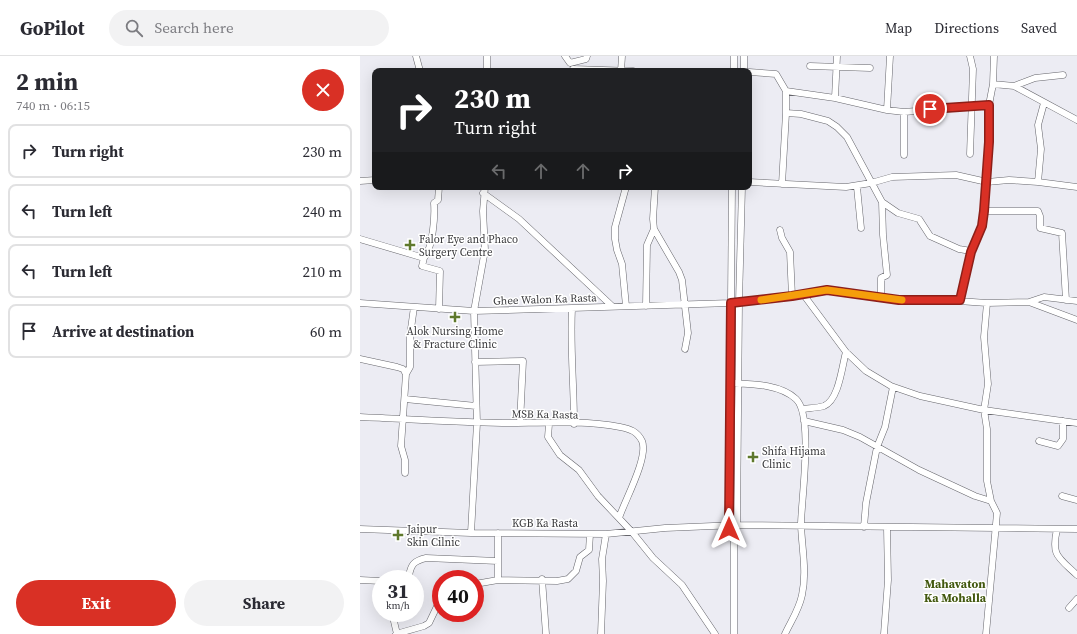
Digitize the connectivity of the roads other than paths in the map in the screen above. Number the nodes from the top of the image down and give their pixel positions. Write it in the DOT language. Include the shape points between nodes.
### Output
graph roads {
  1 [pos="416,56"];
  2 [pos="487,56"];
  3 [pos="565,56"];
  4 [pos="587,56"];
  5 [pos="622,56"];
  6 [pos="734,56"];
  7 [pos="744,56"];
  8 [pos="837,56"];
  9 [pos="890,56"];
  10 [pos="970,56"];
  11 [pos="994,56"];
  12 [pos="810,66"];
  13 [pos="837,66"];
  14 [pos="572,67"];
  15 [pos="419,68"];
  16 [pos="487,68"];
  17 [pos="621,68"];
  18 [pos="734,68"];
  19 [pos="744,68"];
  20 [pos="870,68"];
  21 [pos="752,72"];
  22 [pos="1063,75"];
  23 [pos="993,84"];
  24 [pos="1014,86"];
  25 [pos="786,91"];
  26 [pos="834,98"];
  27 [pos="1044,103"];
  28 [pos="971,105"];
  29 [pos="989,105"];
  30 [pos="886,110"];
  31 [pos="904,112"];
  32 [pos="786,113"];
  33 [pos="1077,120"];
  34 [pos="970,154"];
  35 [pos="904,155"];
  36 [pos="372,180"];
  37 [pos="360,181"];
  38 [pos="752,182"];
  39 [pos="987,182"];
  40 [pos="1038,182"];
  41 [pos="871,183"];
  42 [pos="782,184"];
  43 [pos="856,186"];
  44 [pos="1077,187"];
  45 [pos="439,190"];
  46 [pos="484,190"];
  47 [pos="625,190"];
  48 [pos="655,190"];
  49 [pos="732,190"];
  50 [pos="742,190"];
  51 [pos="882,202"];
  52 [pos="984,211"];
  53 [pos="861,228"];
  54 [pos="654,229"];
  55 [pos="780,230"];
  56 [pos="360,239"];
  57 [pos="971,252"];
  58 [pos="424,258"];
  59 [pos="803,294"];
  60 [pos="792,296"];
  61 [pos="881,297"];
  62 [pos="960,300"];
  63 [pos="1066,300"];
  64 [pos="1077,301"];
  65 [pos="739,302"];
  66 [pos="1029,302"];
  67 [pos="731,303"];
  68 [pos="987,303"];
  69 [pos="360,304"];
  70 [pos="685,304"];
  71 [pos="612,306"];
  72 [pos="626,306"];
  73 [pos="646,306"];
  74 [pos="414,307"];
  75 [pos="572,308"];
  76 [pos="439,309"];
  77 [pos="474,311"];
  78 [pos="1077,320"];
  79 [pos="685,349"];
  80 [pos="846,352"];
  81 [pos="360,359"];
  82 [pos="475,362"];
  83 [pos="406,374"];
  84 [pos="730,383"];
  85 [pos="739,383"];
  86 [pos="893,387"];
  87 [pos="405,399"];
  88 [pos="476,406"];
  89 [pos="802,409"];
  90 [pos="984,410"];
  91 [pos="360,417"];
  92 [pos="403,419"];
  93 [pos="804,421"];
  94 [pos="1063,421"];
  95 [pos="477,423"];
  96 [pos="520,423"];
  97 [pos="1077,423"];
  98 [pos="549,424"];
  99 [pos="574,424"];
  100 [pos="1039,442"];
  101 [pos="877,446"];
  102 [pos="404,473"];
  103 [pos="1062,496"];
  104 [pos="1077,500"];
  105 [pos="991,501"];
  106 [pos="619,518"];
  107 [pos="738,525"];
  108 [pos="729,526"];
  109 [pos="801,526"];
  110 [pos="864,527"];
  111 [pos="887,528"];
  112 [pos="995,528"];
  113 [pos="360,529"];
  114 [pos="1057,529"];
  115 [pos="1077,529"];
  116 [pos="632,532"];
  117 [pos="471,533"];
  118 [pos="498,533"];
  119 [pos="590,534"];
  120 [pos="606,534"];
  121 [pos="734,542"];
  122 [pos="498,561"];
  123 [pos="410,570"];
  124 [pos="1077,575"];
  125 [pos="360,580"];
  126 [pos="498,580"];
  127 [pos="542,580"];
  128 [pos="372,581"];
  129 [pos="484,582"];
  130 [pos="1077,599"];
  131 [pos="1069,608"];
  132 [pos="432,617"];
  133 [pos="394,622"];
  134 [pos="396,634"];
  135 [pos="546,634"];
  136 [pos="601,634"];
  137 [pos="715,634"];
  138 [pos="734,634"];
  139 [pos="785,634"];
  140 [pos="884,634"];
  141 [pos="986,634"];
  1 -- 15 [label="street"];
  2 -- 16 [label="street"];
  3 -- 14 [label="street"];
  4 -- 14 [label="street"];
  5 -- 17 [label="street"];
  6 -- 18 [label="street"];
  7 -- 19 [label="street"];
  8 -- 13 [label="street"];
  9 -- 30 [label="street"];
  10 -- 28 [label="street" via="973,69"];
  11 -- 23 [label="street"];
  12 -- 13 [label="street"];
  13 -- 20 [label="street"];
  13 -- 26 [label="street"];
  21 -- 25 [label="street" via="776,74"];
  22 -- 24 [label="street" via="1035,78"];
  23 -- 24 [label="street"];
  23 -- 29 [label="street"];
  24 -- 27 [label="street"];
  25 -- 26 [label="street"];
  25 -- 32 [label="street"];
  26 -- 30 [label="street"];
  27 -- 33 [label="street"];
  27 -- 40 [label="street" via="1038,125 1041,149"];
  28 -- 29 [label="street"];
  28 -- 31 [label="street"];
  28 -- 34 [label="street"];
  29 -- 39 [label="street"];
  30 -- 31 [label="street"];
  31 -- 35 [label="street"];
  32 -- 41 [label="street" via="828,121 837,127 847,137"];
  32 -- 42 [label="street"];
  36 -- 37 [label="street"];
  38 -- 42 [label="street"];
  39 -- 40 [label="street"];
  39 -- 41 [label="street" via="956,175 892,177"];
  39 -- 52 [label="street"];
  40 -- 44 [label="street"];
  41 -- 43 [label="street"];
  41 -- 51 [label="street"];
  42 -- 43 [label="street"];
  43 -- 53 [label="street"];
  45 -- 58 [label="street" via="438,200 434,202 429,252"];
  46 -- 71 [label="street" via="519,219"];
  46 -- 77 [label="street" via="485,250"];
  47 -- 72 [label="street" via="615,227 615,239 622,264"];
  48 -- 54 [label="street"];
  49 -- 67 [label="street"];
  50 -- 65 [label="street"];
  51 -- 57 [label="street" via="898,213 919,219 930,236"];
  51 -- 61 [label="street" via="887,275 881,278"];
  52 -- 57 [label="street" via="982,226"];
  52 -- 63 [label="street" via="1038,211 1040,228 1062,233"];
  54 -- 70 [label="street" via="679,272"];
  54 -- 73 [label="street" via="647,245"];
  55 -- 60 [label="street" via="790,252"];
  56 -- 58 [label="street"];
  57 -- 62 [label="street"];
  58 -- 76 [label="street" via="422,266 440,271"];
  59 -- 60 [label="street, Ghee Walon Ka Rasta"];
  59 -- 61 [label="street, Ghee Walon Ka Rasta" via="827,290"];
  59 -- 80 [label="street"];
  60 -- 65 [label="street, Ghee Walon Ka Rasta"];
  61 -- 62 [label="street, Ghee Walon Ka Rasta" via="899,300"];
  62 -- 68 [label="street, Ghee Walon Ka Rasta"];
  63 -- 64 [label="street"];
  63 -- 66 [label="street" via="1044,297"];
  65 -- 67 [label="street, Ghee Walon Ka Rasta"];
  65 -- 85 [label="street"];
  66 -- 68 [label="street, Ghee Walon Ka Rasta"];
  66 -- 78 [label="street"];
  67 -- 70 [label="street, Ghee Walon Ka Rasta"];
  67 -- 84 [label="street"];
  68 -- 90 [label="street" via="984,337 988,384"];
  69 -- 74 [label="street, Ghee Walon Ka Rasta"];
  70 -- 73 [label="street, Ghee Walon Ka Rasta"];
  70 -- 79 [label="street" via="688,333"];
  71 -- 72 [label="street, Ghee Walon Ka Rasta"];
  71 -- 75 [label="street, Ghee Walon Ka Rasta"];
  72 -- 73 [label="street, Ghee Walon Ka Rasta"];
  74 -- 76 [label="street, Ghee Walon Ka Rasta"];
  74 -- 83 [label="street" via="410,336 410,367"];
  75 -- 77 [label="street, Ghee Walon Ka Rasta"];
  75 -- 99 [label="street" via="570,341"];
  76 -- 77 [label="street, Ghee Walon Ka Rasta"];
  77 -- 82 [label="street"];
  80 -- 86 [label="street" via="866,371"];
  80 -- 89 [label="street" via="836,393 831,401"];
  81 -- 83 [label="street" via="398,367"];
  82 -- 88 [label="street"];
  82 -- 96 [label="street" via="523,361"];
  83 -- 87 [label="street"];
  84 -- 85 [label="street"];
  84 -- 108 [label="street"];
  85 -- 89 [label="street" via="771,387 797,400"];
  85 -- 107 [label="street"];
  86 -- 90 [label="street" via="920,396"];
  86 -- 101 [label="street" via="885,427"];
  87 -- 88 [label="street"];
  87 -- 92 [label="street"];
  88 -- 95 [label="street"];
  89 -- 93 [label="street"];
  90 -- 94 [label="street"];
  90 -- 105 [label="street" via="987,429 987,481"];
  91 -- 92 [label="street, MSB Ka Rasta"];
  92 -- 95 [label="street, MSB Ka Rasta"];
  92 -- 102 [label="street" via="401,446 405,460"];
  93 -- 101 [label="street" via="843,430"];
  93 -- 109 [label="street" via="806,461"];
  94 -- 97 [label="street"];
  94 -- 100 [label="street" via="1063,439 1058,446"];
  95 -- 96 [label="street, MSB Ka Rasta"];
  95 -- 117 [label="street"];
  96 -- 98 [label="street, MSB Ka Rasta"];
  98 -- 99 [label="street, MSB Ka Rasta"];
  98 -- 106 [label="street" via="548,437 560,455 579,470 598,496"];
  99 -- 106 [label="street, MSB Ka Rasta" via="627,428 635,431 642,442 641,459"];
  101 -- 105 [label="street" via="937,479"];
  101 -- 110 [label="street"];
  103 -- 104 [label="street"];
  105 -- 112 [label="street" via="997,513"];
  106 -- 116 [label="street"];
  107 -- 108 [label="street, KGB Ka Rasta"];
  107 -- 109 [label="street, KGB Ka Rasta"];
  107 -- 121 [label="street"];
  108 -- 116 [label="street, KGB Ka Rasta"];
  108 -- 121 [label="street"];
  109 -- 110 [label="street, KGB Ka Rasta"];
  109 -- 139 [label="street" via="804,554 803,590"];
  110 -- 111 [label="street, KGB Ka Rasta"];
  111 -- 112 [label="street, KGB Ka Rasta"];
  111 -- 140 [label="street" via="888,580"];
  112 -- 114 [label="street, KGB Ka Rasta"];
  112 -- 141 [label="street"];
  113 -- 117 [label="street, KGB Ka Rasta"];
  114 -- 115 [label="street, KGB Ka Rasta"];
  114 -- 124 [label="street" via="1055,553"];
  116 -- 120 [label="street, KGB Ka Rasta"];
  116 -- 137 [label="street" via="653,558 682,585"];
  117 -- 118 [label="street, KGB Ka Rasta"];
  118 -- 119 [label="street, KGB Ka Rasta"];
  118 -- 122 [label="street"];
  119 -- 120 [label="street, KGB Ka Rasta"];
  119 -- 127 [label="street" via="589,550 580,557 573,576 557,581"];
  120 -- 136 [label="street" via="602,558"];
  121 -- 138 [label="street"];
  122 -- 123 [label="street" via="426,558 415,561"];
  122 -- 126 [label="street"];
  125 -- 128 [label="street"];
  126 -- 127 [label="street"];
  126 -- 129 [label="street"];
  127 -- 135 [label="street"];
  130 -- 131 [label="street"];
  132 -- 134 [label="street" via="424,626"];
  133 -- 134 [label="street"];
}
